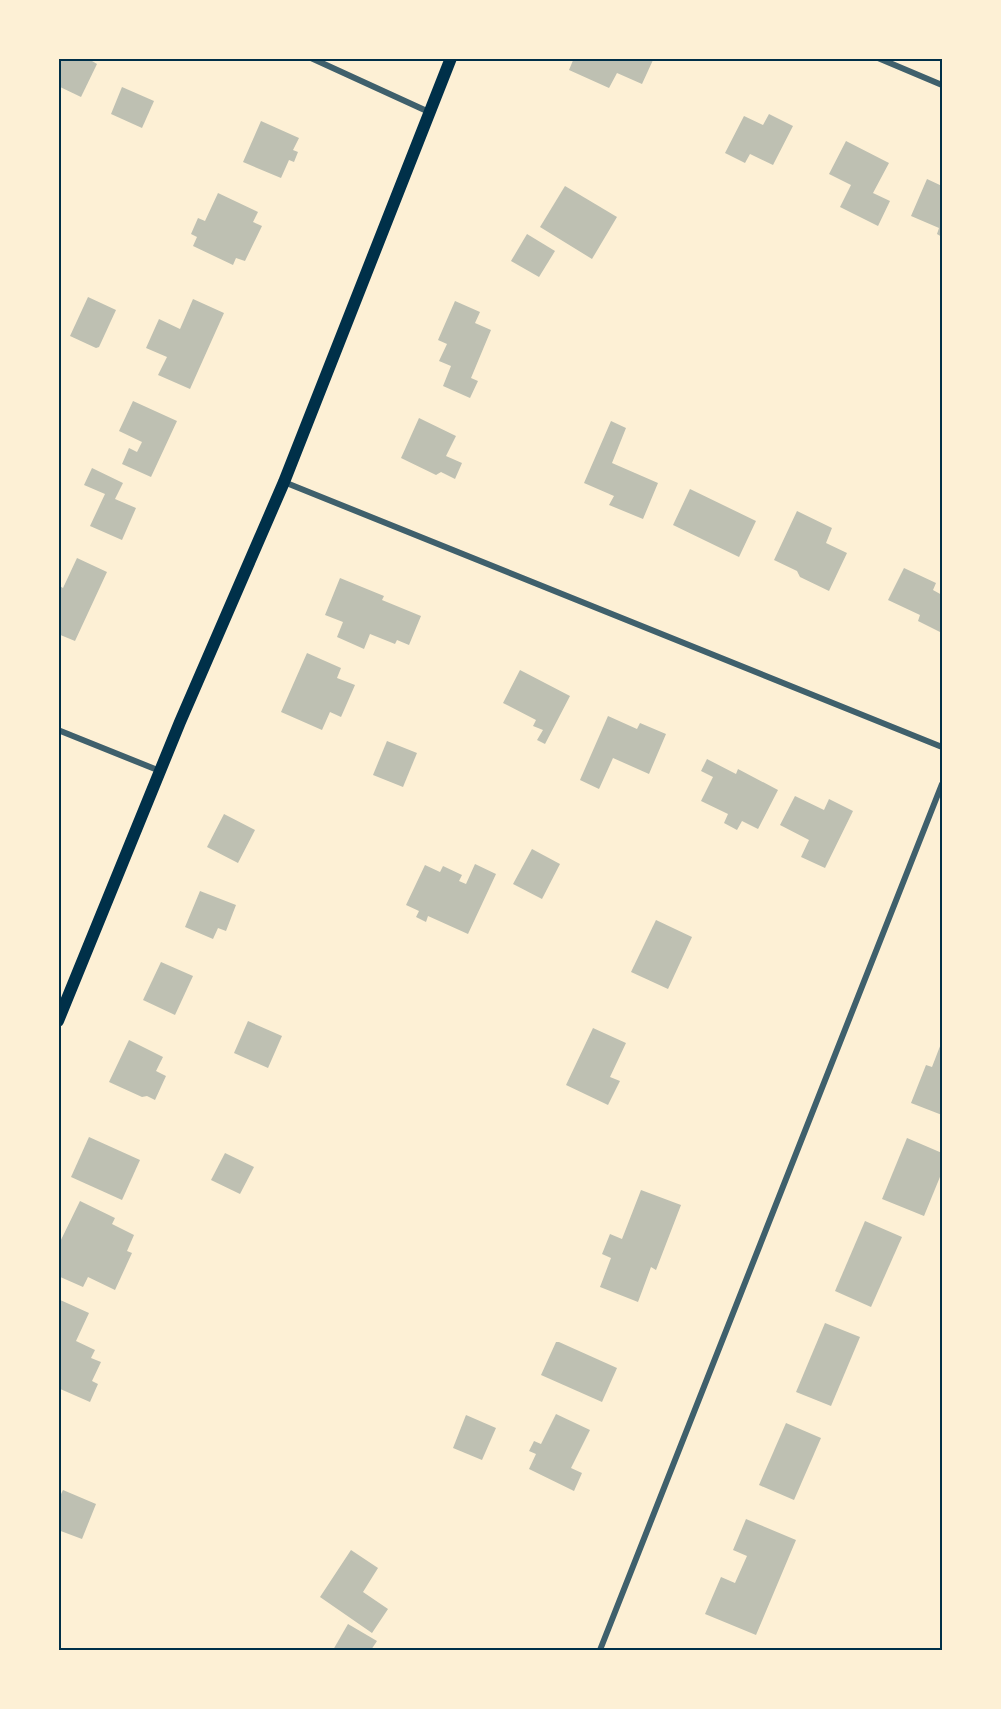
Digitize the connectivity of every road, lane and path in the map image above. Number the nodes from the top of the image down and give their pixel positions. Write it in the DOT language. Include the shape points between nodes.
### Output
graph roads {
  1 [pos="311,58"];
  2 [pos="450,58"];
  3 [pos="878,58"];
  4 [pos="942,85"];
  5 [pos="429,112"];
  6 [pos="284,482"];
  7 [pos="58,730"];
  8 [pos="942,747"];
  9 [pos="160,771"];
  10 [pos="942,784"];
  11 [pos="58,1021"];
  12 [pos="600,1650"];
  1 -- 5 [label="street"];
  2 -- 5 [label="main road"];
  3 -- 4 [label="street"];
  5 -- 6 [label="main road"];
  6 -- 8 [label="street"];
  6 -- 9 [label="main road"];
  7 -- 9 [label="street"];
  9 -- 11 [label="main road"];
  10 -- 12 [label="street"];
}
